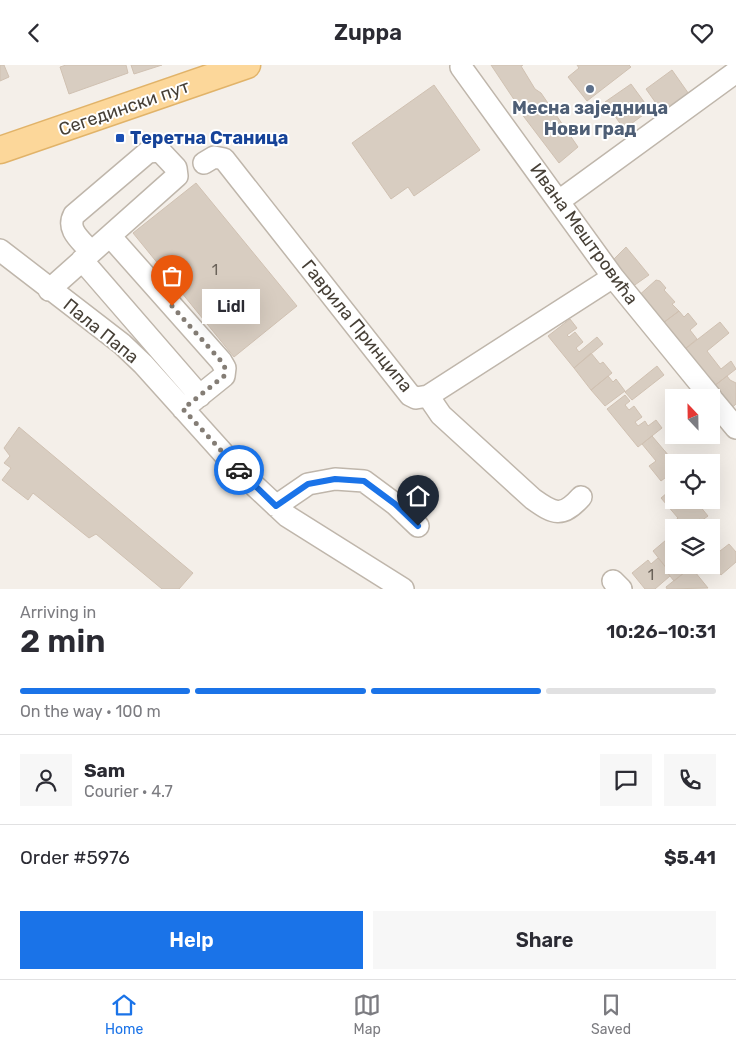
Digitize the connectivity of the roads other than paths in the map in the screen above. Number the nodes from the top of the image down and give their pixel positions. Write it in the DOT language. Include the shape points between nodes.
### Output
graph roads {
  1 [pos="247,65"];
  2 [pos="461,67"];
  3 [pos="736,72"];
  4 [pos="0,150"];
  5 [pos="204,163"];
  6 [pos="559,201"];
  7 [pos="110,236"];
  8 [pos="0,250"];
  9 [pos="86,256"];
  10 [pos="613,277"];
  11 [pos="49,290"];
  12 [pos="704,389"];
  13 [pos="428,396"];
  14 [pos="200,397"];
  15 [pos="183,409"];
  16 [pos="720,409"];
  17 [pos="736,428"];
  18 [pos="581,497"];
  19 [pos="276,506"];
  20 [pos="418,526"];
  21 [pos="403,589"];
  1 -- 4 [label="main road, Сегедински пут"];
  2 -- 6 [label="street, Ивана Мештровића"];
  3 -- 6 [label="street"];
  5 -- 13 [label="street, Гаврила Принципа" via="214,157 224,159 410,395 416,398"];
  6 -- 10 [label="street, Ивана Мештровића"];
  7 -- 9 [label="street"];
  7 -- 9 [label="street" via="177,177 176,167 160,151 148,152 74,215 71,227"];
  7 -- 14 [label="street" via="225,368 224,376"];
  8 -- 11 [label="street, Пала Папа"];
  9 -- 11 [label="street"];
  9 -- 14 [label="street"];
  10 -- 12 [label="street, Ивана Мештровића"];
  10 -- 13 [label="street, Гаврила Принципа"];
  11 -- 15 [label="street, Пала Папа" via="122,344"];
  13 -- 18 [label="street" via="441,415 549,510 562,513"];
  14 -- 15 [label="street"];
  15 -- 19 [label="street, Пала Папа"];
  16 -- 17 [label="street, Ивана Мештровића"];
  19 -- 20 [label="street" via="308,484 335,479 364,481"];
  19 -- 21 [label="street, Пала Папа" via="304,528"];
}
